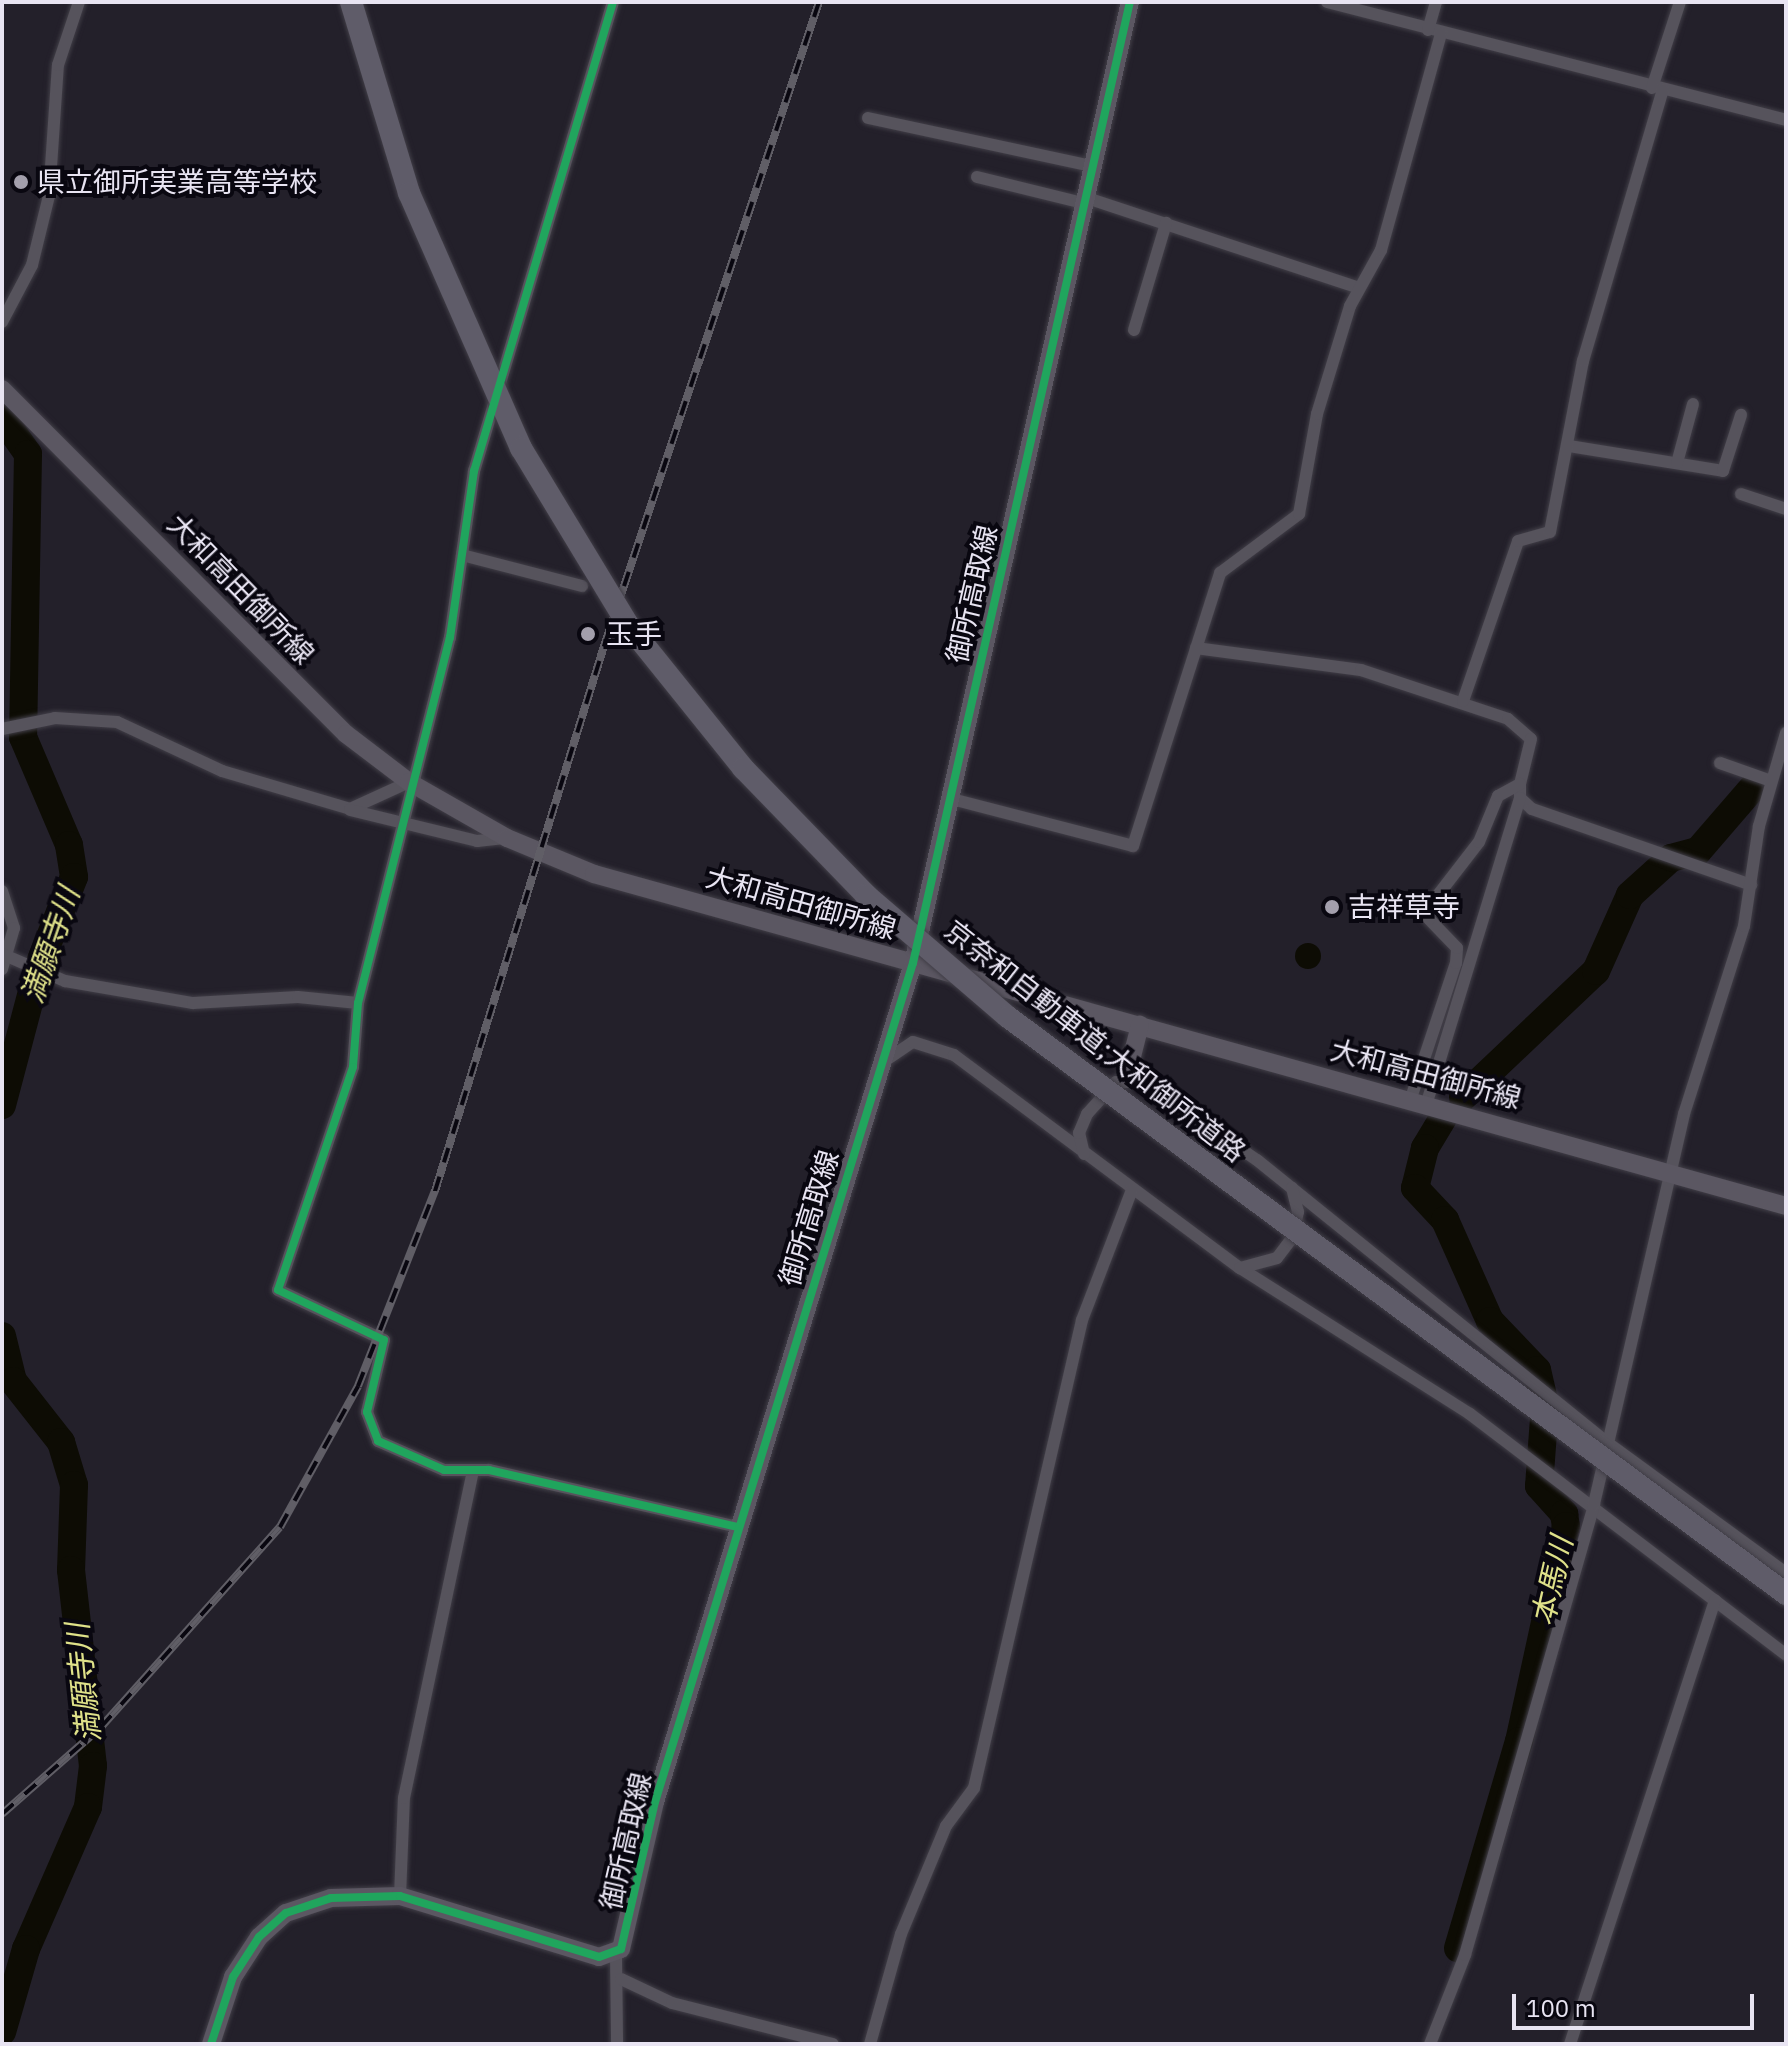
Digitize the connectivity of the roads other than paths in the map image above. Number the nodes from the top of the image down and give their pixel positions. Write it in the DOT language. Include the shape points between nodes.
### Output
graph roads {
  1 [pos="79,2"];
  2 [pos="351,2"];
  3 [pos="613,2"];
  4 [pos="1130,2"];
  5 [pos="1327,2"];
  6 [pos="1436,2"];
  7 [pos="1680,2"];
  8 [pos="1435,32"];
  9 [pos="1658,89"];
  10 [pos="868,118"];
  11 [pos="1786,120"];
  12 [pos="1091,166"];
  13 [pos="977,177"];
  14 [pos="1084,200"];
  15 [pos="1166,223"];
  16 [pos="1359,288"];
  17 [pos="2,322"];
  18 [pos="1134,330"];
  19 [pos="2,389"];
  20 [pos="1693,404"];
  21 [pos="1741,415"];
  22 [pos="1569,446"];
  23 [pos="1677,463"];
  24 [pos="1741,494"];
  25 [pos="1786,509"];
  26 [pos="462,555"];
  27 [pos="582,586"];
  28 [pos="1196,648"];
  29 [pos="1463,701"];
  30 [pos="7,728"];
  31 [pos="1786,733"];
  32 [pos="1720,763"];
  33 [pos="1771,781"];
  34 [pos="409,782"];
  35 [pos="1520,784"];
  36 [pos="948,798"];
  37 [pos="1520,798"];
  38 [pos="350,809"];
  39 [pos="400,823"];
  40 [pos="507,838"];
  41 [pos="1751,885"];
  42 [pos="2,891"];
  43 [pos="6,954"];
  44 [pos="913,963"];
  45 [pos="2,969"];
  46 [pos="358,1003"];
  47 [pos="1140,1025"];
  48 [pos="882,1064"];
  49 [pos="1127,1076"];
  50 [pos="1419,1100"];
  51 [pos="1084,1154"];
  52 [pos="1674,1173"];
  53 [pos="1292,1188"];
  54 [pos="1132,1190"];
  55 [pos="1786,1206"];
  56 [pos="1240,1268"];
  57 [pos="1605,1441"];
  58 [pos="473,1471"];
  59 [pos="1594,1504"];
  60 [pos="738,1527"];
  61 [pos="1786,1573"];
  62 [pos="1786,1594"];
  63 [pos="1715,1600"];
  64 [pos="1786,1655"];
  65 [pos="400,1896"];
  66 [pos="616,1956"];
  67 [pos="621,1979"];
  68 [pos="211,2044"];
  69 [pos="617,2044"];
  70 [pos="833,2044"];
  71 [pos="870,2044"];
  72 [pos="1430,2044"];
  73 [pos="1570,2044"];
  1 -- 17 [label="street" via="58,65 49,196 32,265"];
  2 -- 62 [label="highway, 京奈和自動車道;大和御所道路, bridge" via="414,206 521,448 628,625 743,768 866,895 1008,1017"];
  3 -- 26 [label="street" via="474,471"];
  4 -- 12 [label="main road, 御所高取線"];
  5 -- 8 [label="street"];
  6 -- 8 [label="street"];
  7 -- 9 [label="street"];
  8 -- 9 [label="street"];
  8 -- 16 [label="street" via="1381,250"];
  9 -- 11 [label="street"];
  9 -- 22 [label="street" via="1583,361"];
  10 -- 12 [label="street"];
  12 -- 14 [label="main road, 御所高取線"];
  13 -- 14 [label="street"];
  14 -- 15 [label="street"];
  14 -- 36 [label="main road, 御所高取線"];
  15 -- 16 [label="street"];
  15 -- 18 [label="street"];
  16 -- 28 [label="street" via="1317,414 1299,514 1220,573"];
  19 -- 34 [label="main road, 大和高田御所線" via="96,475 264,658"];
  20 -- 23 [label="street"];
  21 -- 23 [label="street" via="1723,471"];
  22 -- 23 [label="street"];
  22 -- 29 [label="street" via="1550,532 1518,541"];
  24 -- 25 [label="street"];
  26 -- 27 [label="street"];
  26 -- 34 [label="street" via="450,637"];
  28 -- 29 [label="street" via="1361,670"];
  28 -- 36 [label="street" via="1133,846"];
  29 -- 35 [label="street" via="1525,727 1531,739"];
  30 -- 38 [label="street" via="37,721 117,722 222,771"];
  31 -- 33 [label="street"];
  32 -- 33 [label="street"];
  33 -- 41 [label="street"];
  34 -- 38 [label="street"];
  34 -- 39 [label="street"];
  34 -- 40 [label="main road, 大和高田御所線"];
  35 -- 37 [label="street"];
  35 -- 50 [label="street" via="1498,796 1479,842 1431,904 1429,919 1457,948"];
  36 -- 44 [label="main road, 御所高取線"];
  37 -- 41 [label="street" via="1668,861"];
  37 -- 50 [label="street" via="1458,1021"];
  38 -- 39 [label="street"];
  39 -- 40 [label="street" via="477,841"];
  39 -- 46 [label="street"];
  40 -- 44 [label="main road, 大和高田御所線" via="594,874"];
  41 -- 52 [label="street" via="1684,1114"];
  42 -- 43 [label="street" via="14,928"];
  43 -- 45 [label="street"];
  43 -- 46 [label="street" via="40,969 193,1003 298,997"];
  44 -- 47 [label="main road, 大和高田御所線"];
  44 -- 48 [label="main road, 御所高取線"];
  46 -- 58 [label="street" via="353,1067 278,1290 384,1340 367,1412 378,1441 444,1470"];
  47 -- 49 [label="main road"];
  47 -- 50 [label="main road, 大和高田御所線"];
  48 -- 51 [label="street" via="899,1046 933,1043"];
  48 -- 60 [label="main road, 御所高取線"];
  49 -- 51 [label="street" via="1087,1114 1079,1133"];
  49 -- 53 [label="street"];
  50 -- 52 [label="main road, 大和高田御所線"];
  51 -- 54 [label="street"];
  52 -- 55 [label="main road, 大和高田御所線"];
  52 -- 57 [label="street"];
  53 -- 56 [label="street" via="1298,1212 1292,1238 1277,1258"];
  53 -- 57 [label="street"];
  54 -- 56 [label="street"];
  54 -- 71 [label="street" via="1082,1320 974,1788 946,1826 901,1934"];
  56 -- 59 [label="street"];
  57 -- 59 [label="street"];
  57 -- 61 [label="street"];
  58 -- 60 [label="street"];
  58 -- 65 [label="street" via="407,1784"];
  59 -- 63 [label="street"];
  59 -- 72 [label="street" via="1465,1955"];
  60 -- 66 [label="main road, 御所高取線"];
  63 -- 64 [label="street"];
  63 -- 73 [label="street"];
  65 -- 66 [label="main road"];
  65 -- 68 [label="main road" via="331,1898 286,1913 259,1937 233,1977"];
  66 -- 67 [label="street"];
  67 -- 69 [label="street"];
  67 -- 70 [label="street" via="672,2003"];
}
